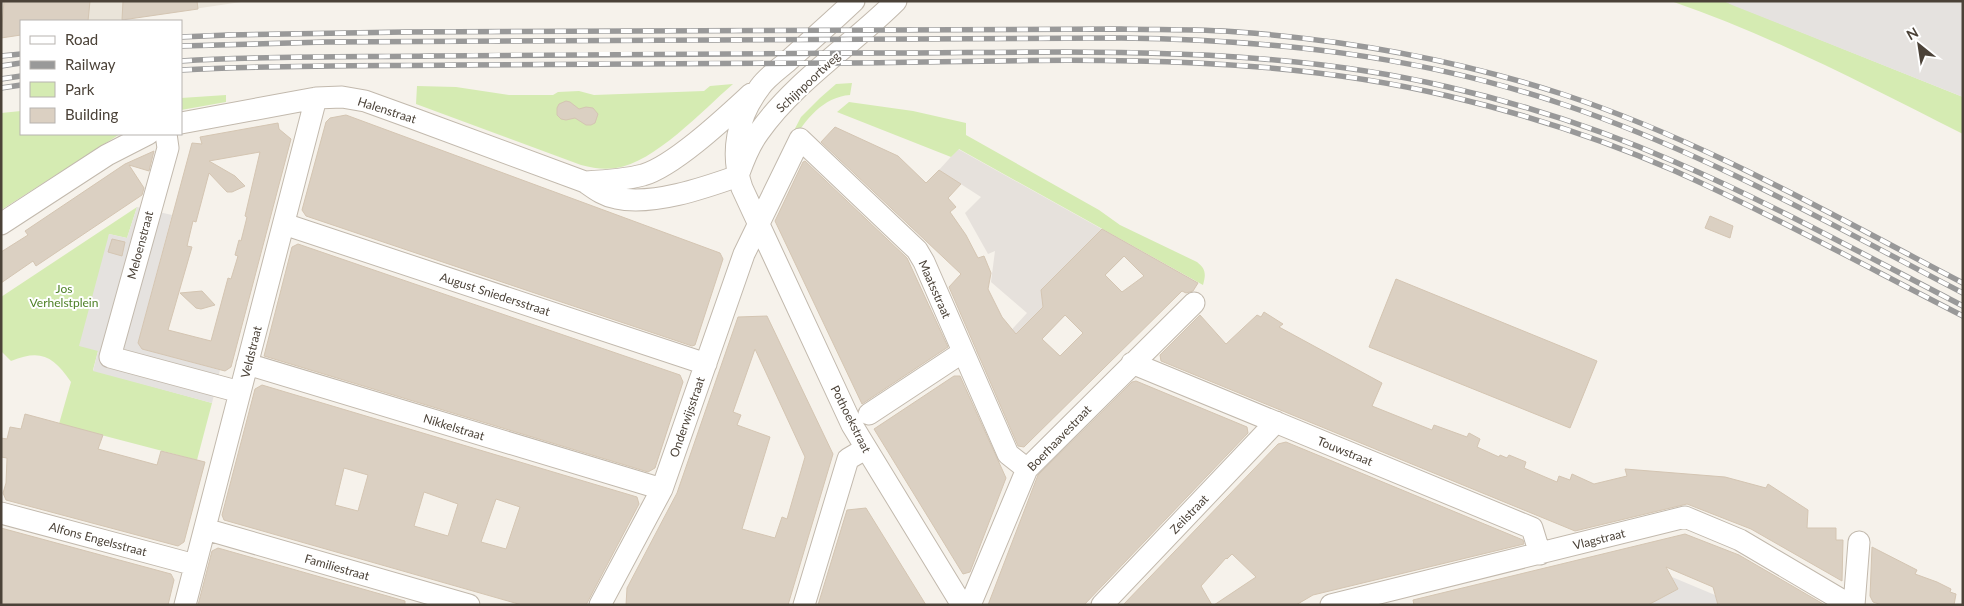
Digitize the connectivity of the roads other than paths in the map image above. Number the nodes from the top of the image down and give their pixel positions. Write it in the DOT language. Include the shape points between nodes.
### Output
graph roads {
  1 [pos="854,1"];
  2 [pos="896,1"];
  3 [pos="760,86"];
  4 [pos="316,98"];
  5 [pos="182,123"];
  6 [pos="146,135"];
  7 [pos="166,135"];
  8 [pos="738,176"];
  9 [pos="585,182"];
  10 [pos="1,224"];
  11 [pos="284,224"];
  12 [pos="758,224"];
  13 [pos="1194,303"];
  14 [pos="963,352"];
  15 [pos="247,364"];
  16 [pos="706,364"];
  17 [pos="1132,364"];
  18 [pos="240,392"];
  19 [pos="869,414"];
  20 [pos="1276,422"];
  21 [pos="865,449"];
  22 [pos="1027,469"];
  23 [pos="662,489"];
  24 [pos="1,513"];
  25 [pos="205,529"];
  26 [pos="1858,542"];
  27 [pos="1540,554"];
  28 [pos="195,565"];
  29 [pos="185,605"];
  30 [pos="469,605"];
  31 [pos="600,605"];
  32 [pos="804,605"];
  33 [pos="962,605"];
  34 [pos="970,605"];
  35 [pos="1102,605"];
  36 [pos="1331,605"];
  37 [pos="1852,605"];
  1 -- 3 [label="street"];
  2 -- 8 [label="street, Schijnpoortweg" via="772,116 750,147"];
  3 -- 8 [label="street" via="737,136"];
  3 -- 9 [label="street, Halenstraat" via="662,167 631,178"];
  4 -- 5 [label="street, Halenstraat"];
  4 -- 9 [label="street, Halenstraat" via="342,97 365,101"];
  4 -- 11 [label="street, Veldstraat"];
  6 -- 10 [label="street" via="113,152"];
  7 -- 18 [label="street, Meloenstraat" via="168,148 110,357"];
  8 -- 9 [label="street, Halenstraat" via="693,190 639,200 606,195"];
  8 -- 12 [label="street"];
  11 -- 15 [label="street, Veldstraat"];
  11 -- 16 [label="street, August Sniedersstraat"];
  12 -- 14 [label="street, Maatsstraat" via="800,139 917,250"];
  12 -- 16 [label="street, Onderwijsstraat" via="744,254"];
  12 -- 21 [label="street, Pothoekstraat"];
  13 -- 17 [label="street, Boerhaavestraat"];
  14 -- 19 [label="street"];
  14 -- 22 [label="street, Maatsstraat" via="1008,454"];
  15 -- 18 [label="street, Veldstraat"];
  15 -- 23 [label="street, Nikkelstraat"];
  16 -- 23 [label="street, Onderwijsstraat"];
  17 -- 20 [label="street, Touwstraat"];
  17 -- 22 [label="street, Boerhaavestraat"];
  18 -- 25 [label="street, Veldstraat"];
  20 -- 27 [label="street, Touwstraat" via="1532,528"];
  20 -- 35 [label="street, Zeilstraat"];
  21 -- 32 [label="street" via="848,459"];
  21 -- 33 [label="street, Pothoekstraat"];
  22 -- 34 [label="street, Boerhaavestraat"];
  23 -- 31 [label="street, Onderwijsstraat"];
  24 -- 28 [label="street, Alfons Engelsstraat"];
  25 -- 28 [label="street, Veldstraat"];
  25 -- 30 [label="street, Familiestraat"];
  26 -- 37 [label="street"];
  27 -- 36 [label="street, Vlagstraat"];
  27 -- 37 [label="street, Vlagstraat" via="1684,517 1740,540"];
  28 -- 29 [label="street, Veldstraat"];
}
